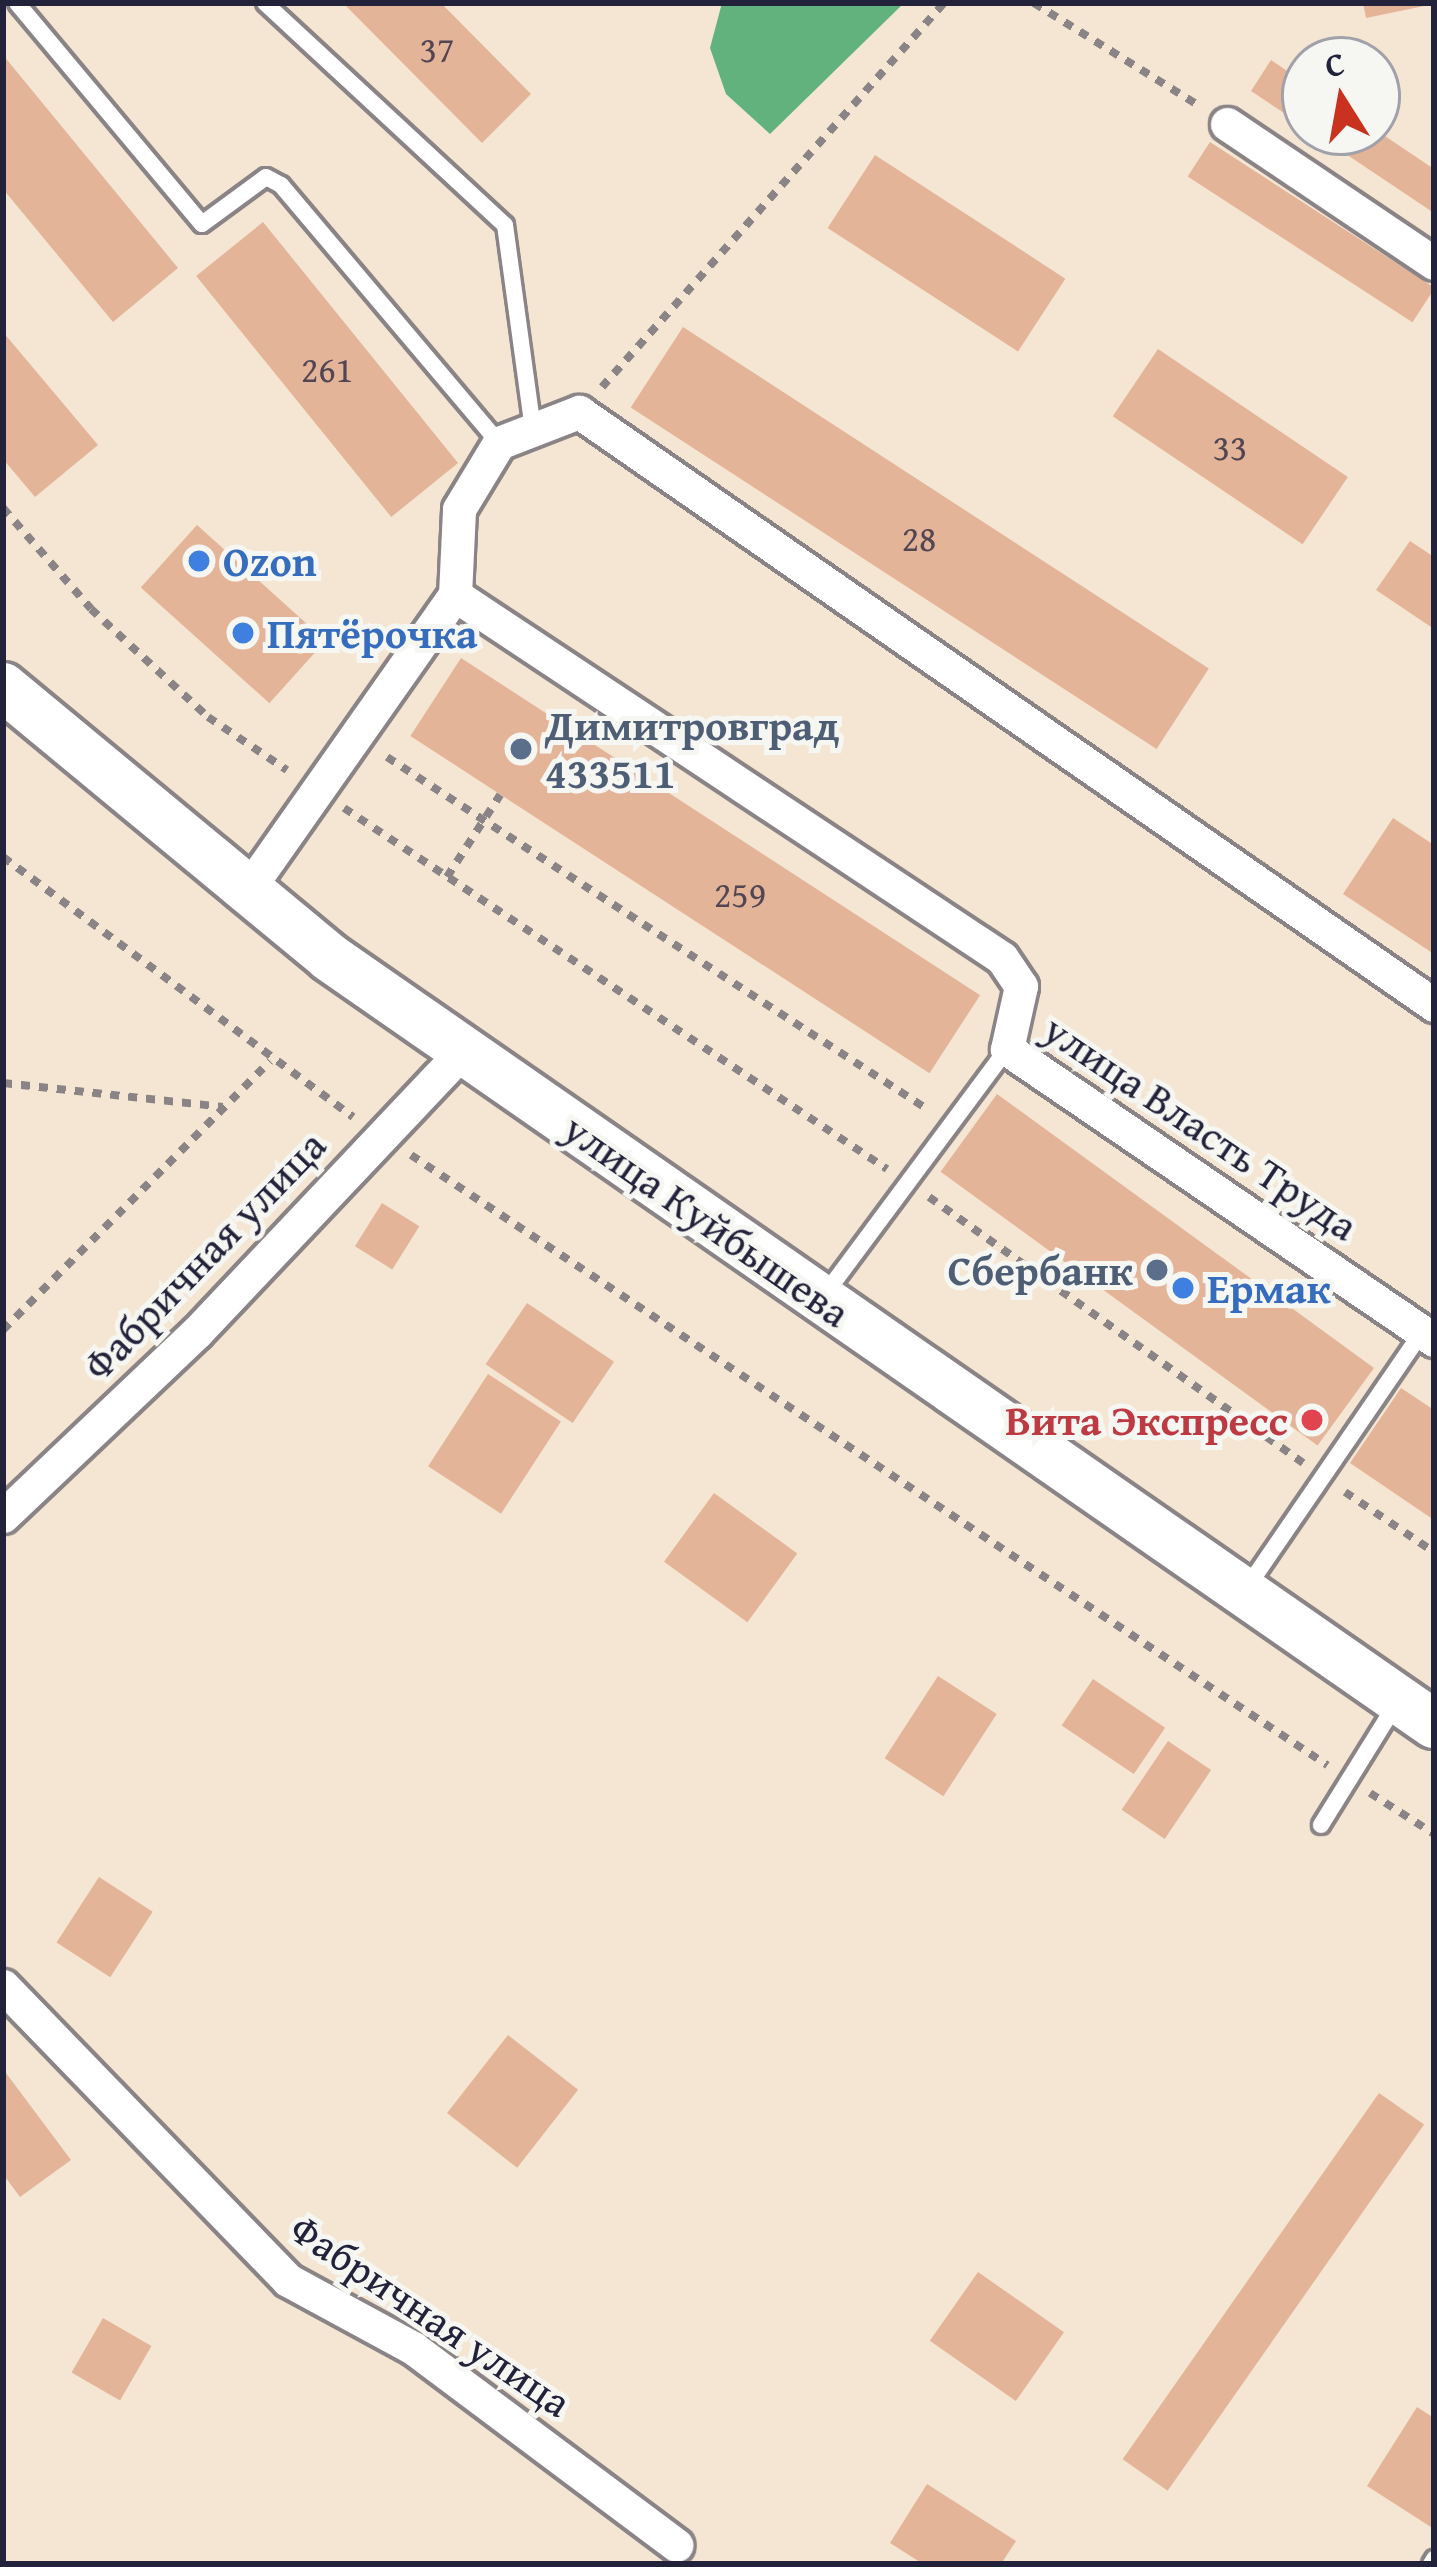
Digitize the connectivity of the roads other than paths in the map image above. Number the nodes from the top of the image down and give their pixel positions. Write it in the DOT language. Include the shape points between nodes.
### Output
graph roads {
  1 [pos="17,3"];
  2 [pos="265,3"];
  3 [pos="1227,124"];
  4 [pos="1434,262"];
  5 [pos="532,430"];
  6 [pos="499,443"];
  7 [pos="455,595"];
  8 [pos="3,687"];
  9 [pos="246,892"];
  10 [pos="1434,1005"];
  11 [pos="1006,1049"];
  12 [pos="463,1051"];
  13 [pos="821,1300"];
  14 [pos="1428,1336"];
  15 [pos="3,1516"];
  16 [pos="1245,1590"];
  17 [pos="1416,1713"];
  18 [pos="1321,1825"];
  19 [pos="3,1986"];
  20 [pos="676,2545"];
  1 -- 6 [label="lane" via="202,224 266,177 281,184"];
  2 -- 5 [label="lane" via="505,225"];
  3 -- 4 [label="street"];
  5 -- 6 [label="street"];
  5 -- 10 [label="street" via="579,412"];
  6 -- 7 [label="street" via="459,508"];
  7 -- 9 [label="street"];
  7 -- 11 [label="street, улица Власть Труда" via="1002,958 1021,986"];
  8 -- 9 [label="main road, улица Куйбышева"];
  9 -- 12 [label="main road, улица Куйбышева"];
  11 -- 13 [label="lane"];
  11 -- 14 [label="street, улица Власть Труда"];
  12 -- 13 [label="main road, улица Куйбышева"];
  12 -- 15 [label="street, Фабричная улица"];
  13 -- 16 [label="main road, улица Куйбышева"];
  14 -- 16 [label="lane"];
  16 -- 17 [label="main road, улица Куйбышева"];
  17 -- 18 [label="lane" via="1348,1778"];
  19 -- 20 [label="street, Фабричная улица" via="288,2280 413,2348"];
}
